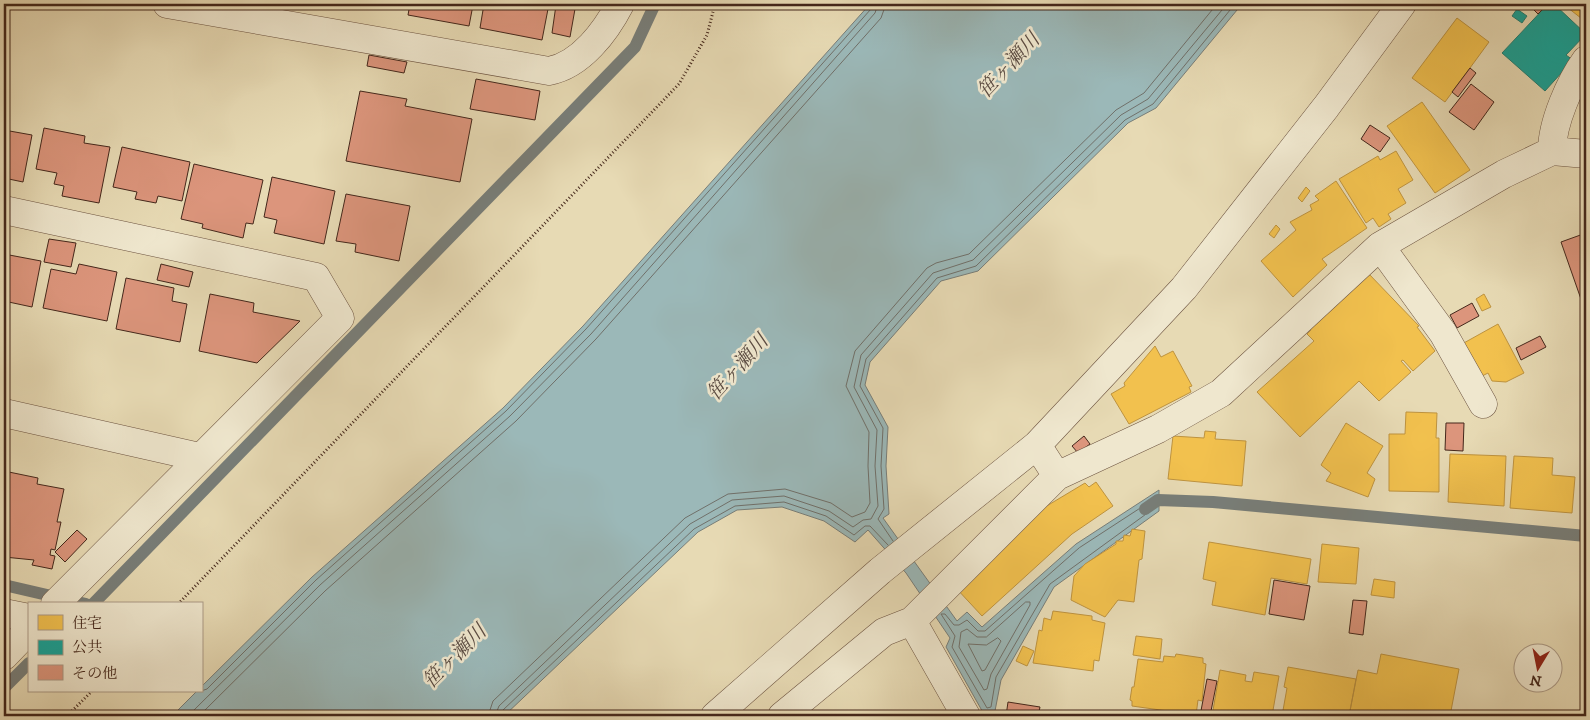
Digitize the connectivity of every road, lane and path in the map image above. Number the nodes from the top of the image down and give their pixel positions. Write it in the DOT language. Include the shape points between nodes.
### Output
graph roads {
  1 [pos="167,4"];
  2 [pos="620,4"];
  3 [pos="715,4"];
  4 [pos="1402,4"];
  5 [pos="1586,60"];
  6 [pos="1552,151"];
  7 [pos="1586,154"];
  8 [pos="4,210"];
  9 [pos="1380,246"];
  10 [pos="1483,404"];
  11 [pos="4,412"];
  12 [pos="1037,445"];
  13 [pos="199,458"];
  14 [pos="1057,476"];
  15 [pos="62,596"];
  16 [pos="180,602"];
  17 [pos="926,607"];
  18 [pos="4,613"];
  19 [pos="28,618"];
  20 [pos="28,631"];
  21 [pos="4,656"];
  22 [pos="91,692"];
  23 [pos="785,715"];
  24 [pos="67,716"];
  25 [pos="715,716"];
  26 [pos="966,716"];
  1 -- 2 [label="street" via="549,71 577,59 611,21"];
  3 -- 16 [label="path" via="707,35 679,84"];
  4 -- 12 [label="street" via="1184,288"];
  5 -- 6 [label="street" via="1574,77 1552,139"];
  6 -- 7 [label="street"];
  6 -- 9 [label="street" via="1504,174"];
  8 -- 13 [label="street" via="316,277 340,318"];
  9 -- 10 [label="street" via="1443,333"];
  9 -- 14 [label="street" via="1221,393 1158,429"];
  11 -- 13 [label="street"];
  12 -- 14 [label="street"];
  12 -- 25 [label="street" via="902,554"];
  13 -- 15 [label="street"];
  14 -- 17 [label="street"];
  17 -- 23 [label="street" via="884,632"];
  17 -- 26 [label="street"];
  18 -- 19 [label="street"];
  20 -- 21 [label="street"];
  22 -- 24 [label="path"];
}
